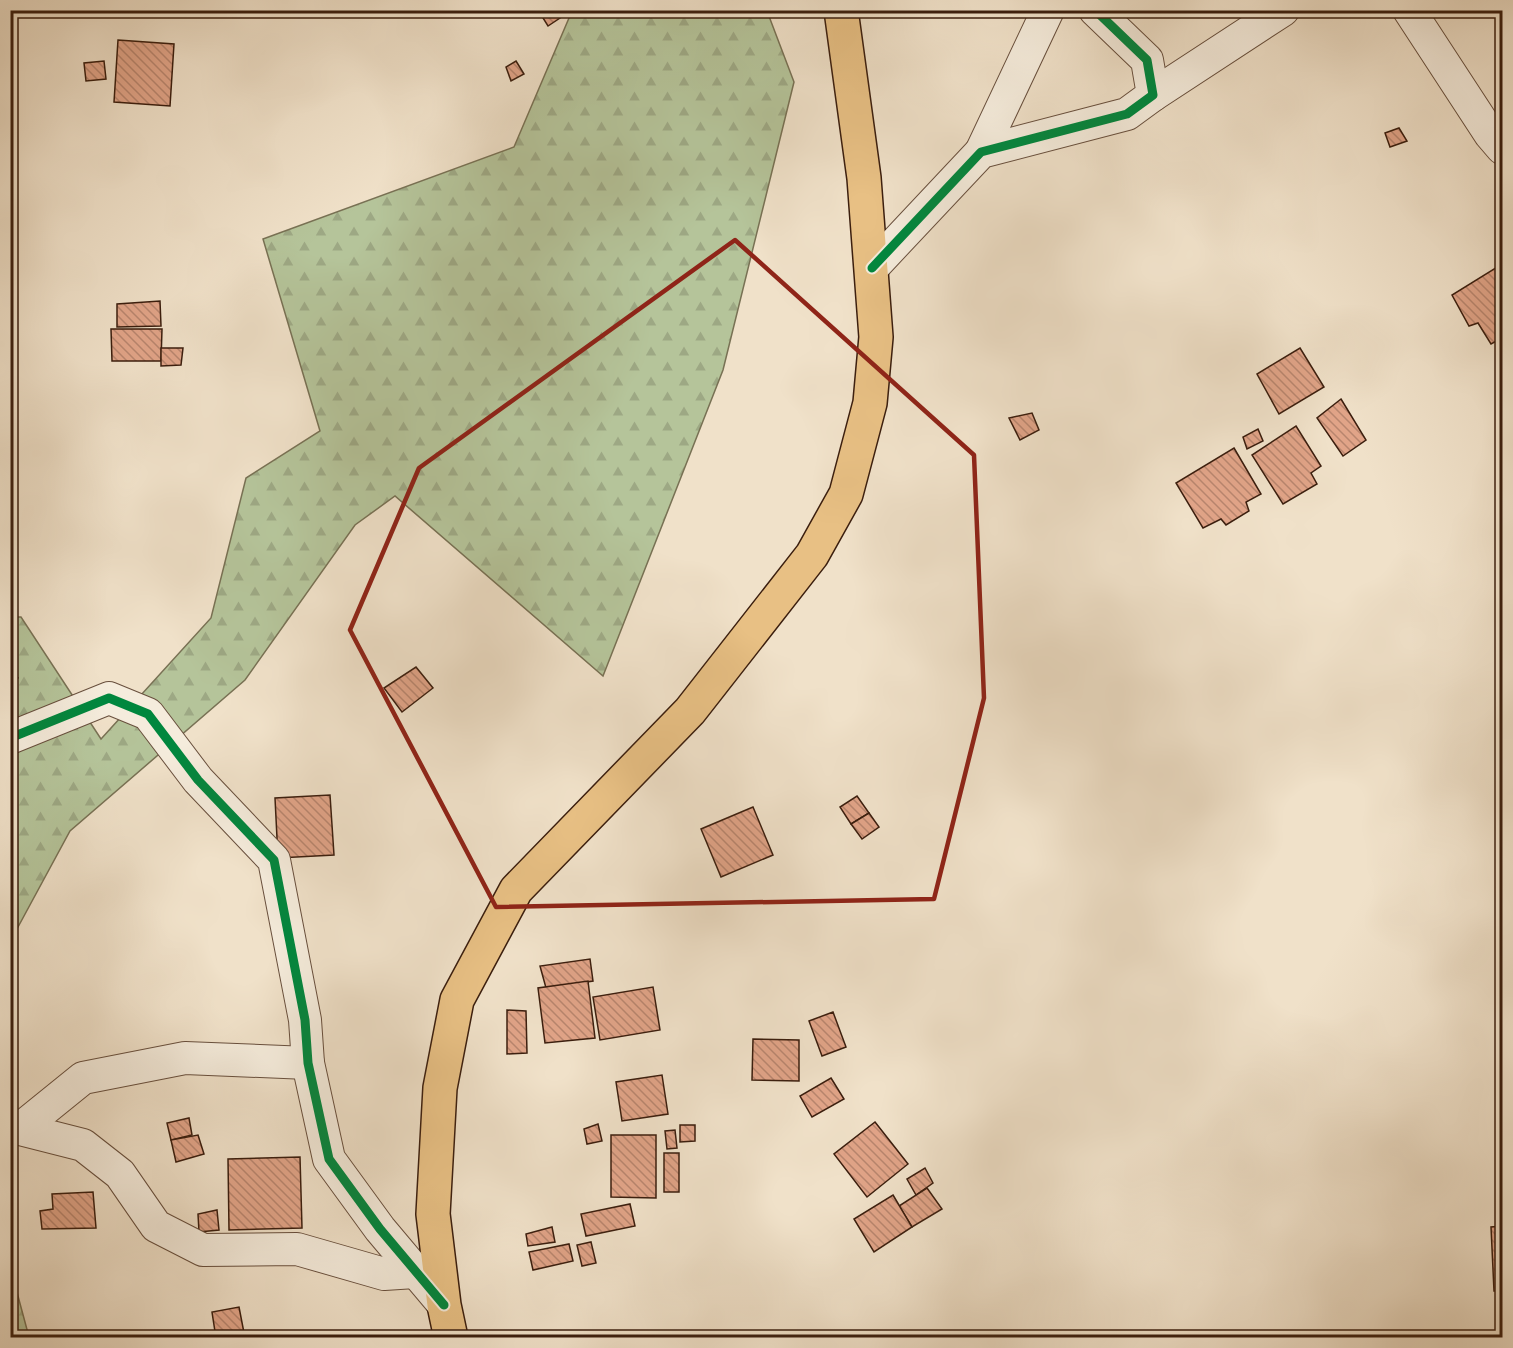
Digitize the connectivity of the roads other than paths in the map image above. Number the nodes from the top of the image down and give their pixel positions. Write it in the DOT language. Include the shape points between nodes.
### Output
graph roads {
  1 [pos="841,10"];
  2 [pos="1048,10"];
  3 [pos="1095,10"];
  4 [pos="1283,10"];
  5 [pos="1409,10"];
  6 [pos="1153,95"];
  7 [pos="1503,148"];
  8 [pos="981,152"];
  9 [pos="872,268"];
  10 [pos="10,738"];
  11 [pos="308,1063"];
  12 [pos="15,1129"];
  13 [pos="415,1272"];
  14 [pos="444,1305"];
  15 [pos="452,1338"];
  1 -- 9 [label="highway"];
  2 -- 8 [label="street"];
  3 -- 6 [label="street" via="1147,60"];
  4 -- 6 [label="street"];
  5 -- 7 [label="street"];
  6 -- 8 [label="street" via="1127,114"];
  8 -- 9 [label="street"];
  9 -- 14 [label="highway" via="876,337 870,403 846,494 812,555 690,711 516,890 456,1000 440,1088 433,1214"];
  10 -- 11 [label="street" via="109,698 148,714 198,780 274,860 305,1020"];
  11 -- 12 [label="street" via="185,1058 83,1078"];
  11 -- 13 [label="street" via="329,1159"];
  12 -- 13 [label="street" via="83,1145 120,1174 156,1226 203,1250 297,1249 384,1274"];
  13 -- 14 [label="street"];
  14 -- 15 [label="highway"];
}
